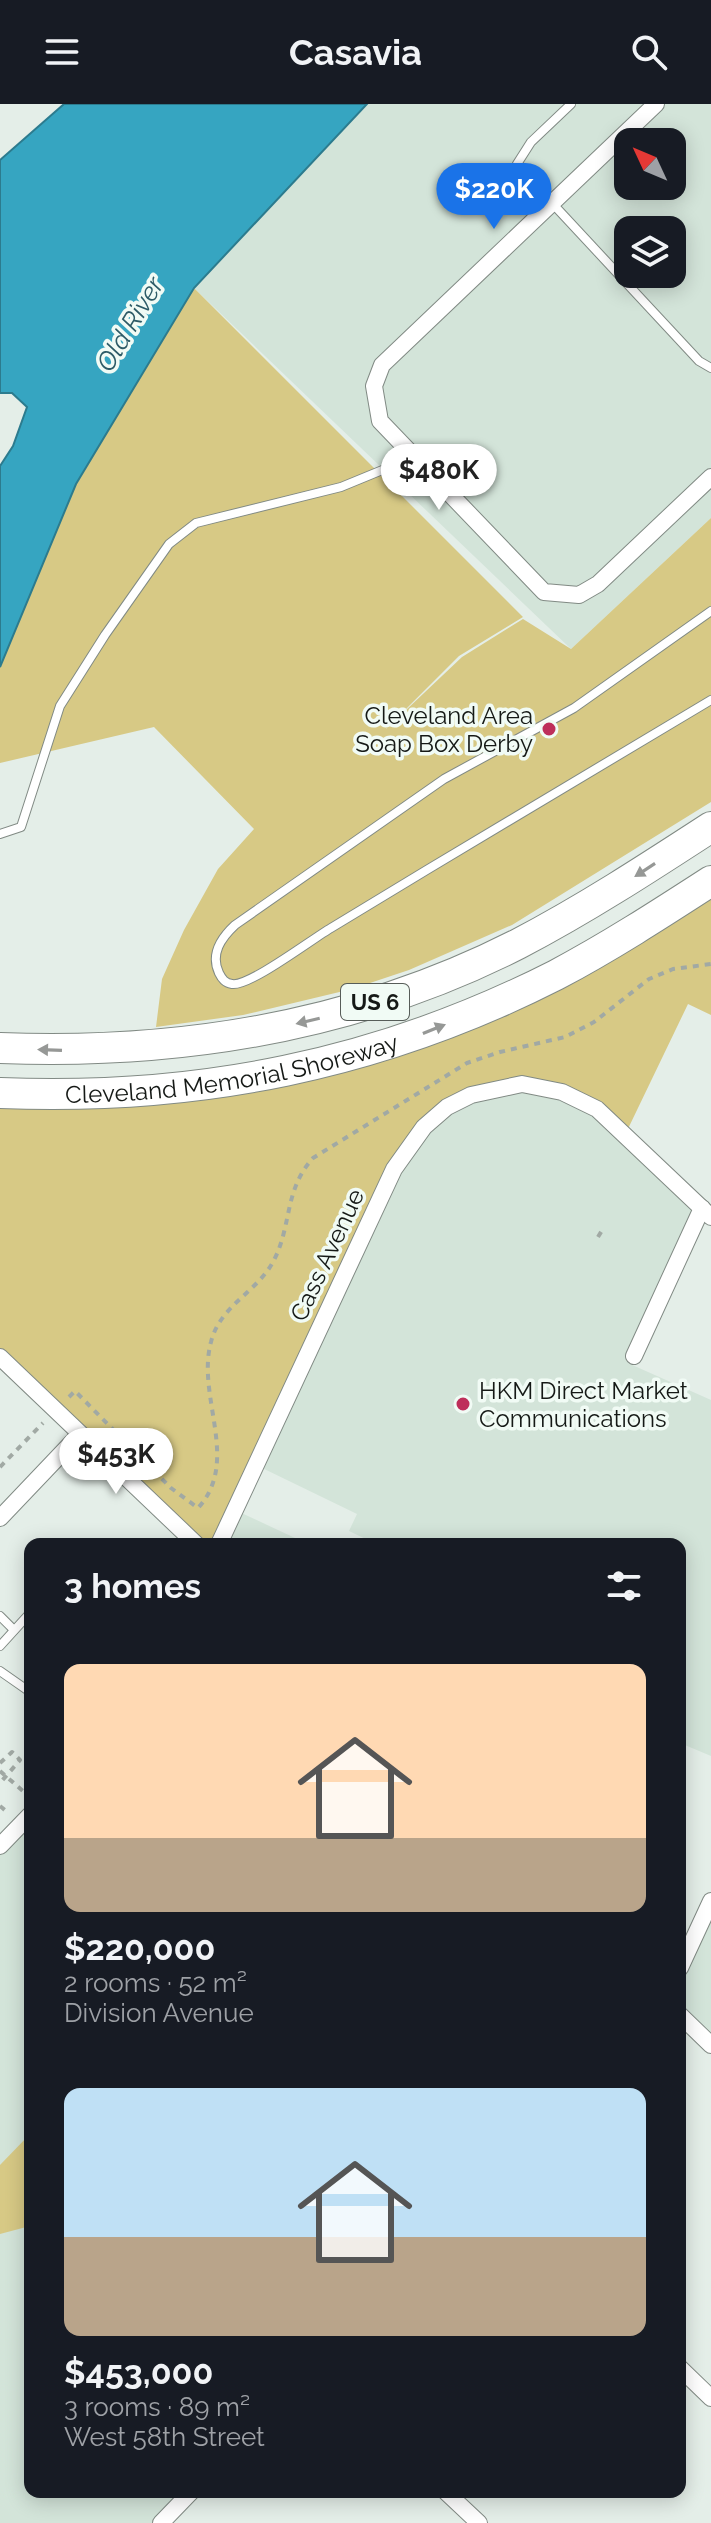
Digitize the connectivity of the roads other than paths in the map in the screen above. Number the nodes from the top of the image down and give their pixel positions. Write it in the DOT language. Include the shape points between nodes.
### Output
graph roads {
  1 [pos="571,104"];
  2 [pos="656,104"];
  3 [pos="549,206"];
  4 [pos="711,368"];
  5 [pos="414,457"];
  6 [pos="711,477"];
  7 [pos="711,611"];
  8 [pos="711,700"];
  9 [pos="711,827"];
  10 [pos="0,834"];
  11 [pos="711,881"];
  12 [pos="0,1048"];
  13 [pos="0,1093"];
  14 [pos="707,1212"];
  15 [pos="634,1356"];
  16 [pos="0,1357"];
  17 [pos="80,1434"];
  18 [pos="0,1518"];
  19 [pos="190,1538"];
  20 [pos="222,1538"];
  21 [pos="0,1616"];
  22 [pos="24,1619"];
  23 [pos="14,1630"];
  24 [pos="0,1646"];
  25 [pos="0,1671"];
  26 [pos="24,1688"];
  27 [pos="24,1821"];
  28 [pos="0,1846"];
  29 [pos="711,1901"];
  30 [pos="686,1955"];
  31 [pos="686,2021"];
  32 [pos="711,2045"];
  33 [pos="686,2374"];
  34 [pos="711,2398"];
  35 [pos="185,2498"];
  36 [pos="452,2498"];
  37 [pos="161,2523"];
  38 [pos="479,2523"];
  1 -- 3 [label="lane" via="531,142 517,164"];
  2 -- 3 [label="street"];
  3 -- 4 [label="lane"];
  3 -- 5 [label="street" via="382,365 374,386 380,421"];
  5 -- 6 [label="street" via="544,592 556,595 579,595 598,584"];
  5 -- 10 [label="lane" via="341,487 196,523 169,544 60,706 21,827"];
  7 -- 8 [label="lane" via="574,708 444,779 235,925 218,948 221,977 233,985 254,978"];
  9 -- 12 [label="highway, Cleveland Memorial Shoreway / US 6, one-way" via="516,945 437,980 346,1011 274,1029 165,1046"];
  13 -- 11 [label="highway, Cleveland Memorial Shoreway / US 6, one-way" via="77,1095 191,1087 268,1076 383,1047 554,976"];
  14 -- 15 [label="street"];
  14 -- 20 [label="street, Cass Avenue" via="597,1109 562,1092 522,1084 471,1095 447,1107 424,1127 394,1169"];
  16 -- 17 [label="street"];
  17 -- 18 [label="street"];
  17 -- 19 [label="street"];
  21 -- 23 [label="lane"];
  22 -- 23 [label="lane"];
  23 -- 24 [label="lane"];
  25 -- 26 [label="lane"];
  27 -- 28 [label="street"];
  29 -- 30 [label="street"];
  31 -- 32 [label="street"];
  33 -- 34 [label="street"];
  35 -- 37 [label="street"];
  36 -- 38 [label="street"];
}
